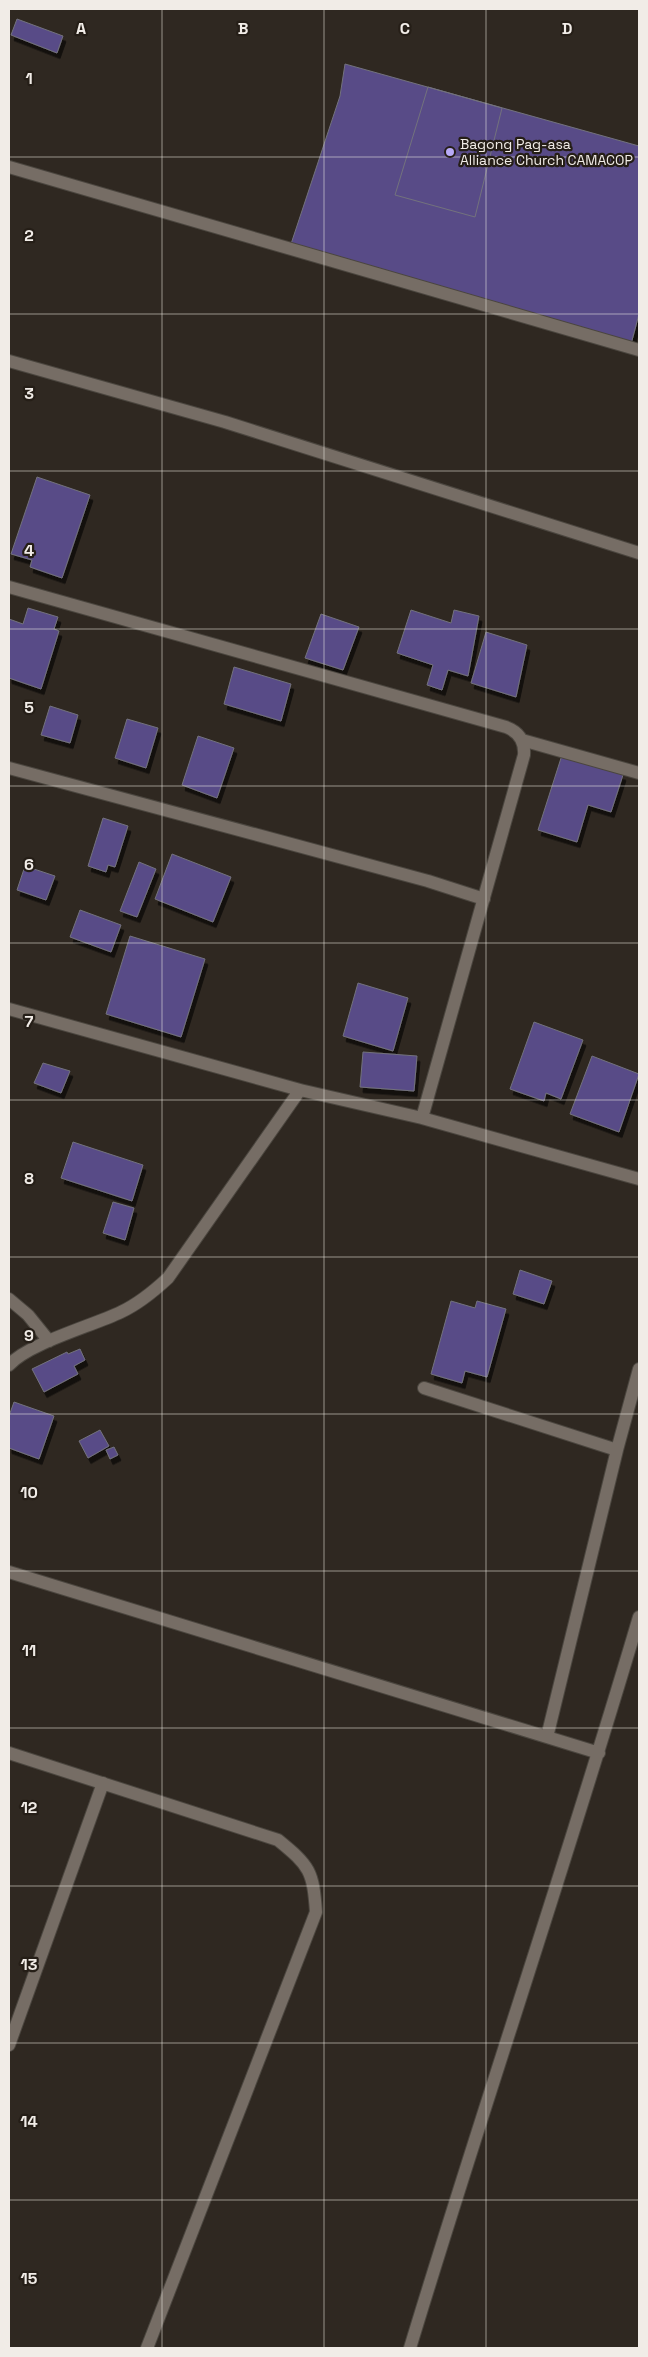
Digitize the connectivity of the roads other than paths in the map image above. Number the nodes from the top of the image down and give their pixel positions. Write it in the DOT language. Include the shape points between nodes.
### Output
graph roads {
  1 [pos="9,168"];
  2 [pos="639,350"];
  3 [pos="9,361"];
  4 [pos="639,553"];
  5 [pos="9,587"];
  6 [pos="522,740"];
  7 [pos="9,768"];
  8 [pos="639,773"];
  9 [pos="484,898"];
  10 [pos="9,1009"];
  11 [pos="300,1090"];
  12 [pos="422,1118"];
  13 [pos="639,1179"];
  14 [pos="9,1299"];
  15 [pos="49,1341"];
  16 [pos="9,1365"];
  17 [pos="639,1369"];
  18 [pos="424,1388"];
  19 [pos="617,1450"];
  20 [pos="9,1572"];
  21 [pos="639,1617"];
  22 [pos="547,1737"];
  23 [pos="9,1753"];
  24 [pos="599,1753"];
  25 [pos="103,1783"];
  26 [pos="9,2045"];
  27 [pos="147,2348"];
  28 [pos="410,2348"];
  1 -- 2 [label="street"];
  3 -- 4 [label="street" via="225,422"];
  5 -- 6 [label="street" via="506,727 514,730"];
  6 -- 8 [label="street"];
  6 -- 9 [label="street" via="524,755"];
  7 -- 9 [label="street"];
  9 -- 12 [label="street"];
  10 -- 11 [label="street"];
  11 -- 12 [label="street"];
  11 -- 15 [label="street" via="168,1278 122,1312"];
  12 -- 13 [label="street"];
  14 -- 15 [label="street" via="28,1315"];
  15 -- 16 [label="street"];
  17 -- 19 [label="street"];
  18 -- 19 [label="street"];
  19 -- 22 [label="street"];
  20 -- 22 [label="street"];
  21 -- 24 [label="street"];
  22 -- 24 [label="street"];
  23 -- 25 [label="street"];
  24 -- 28 [label="street" via="466,2162"];
  25 -- 26 [label="street"];
  25 -- 27 [label="street" via="278,1840 301,1859 314,1882 316,1912"];
}
